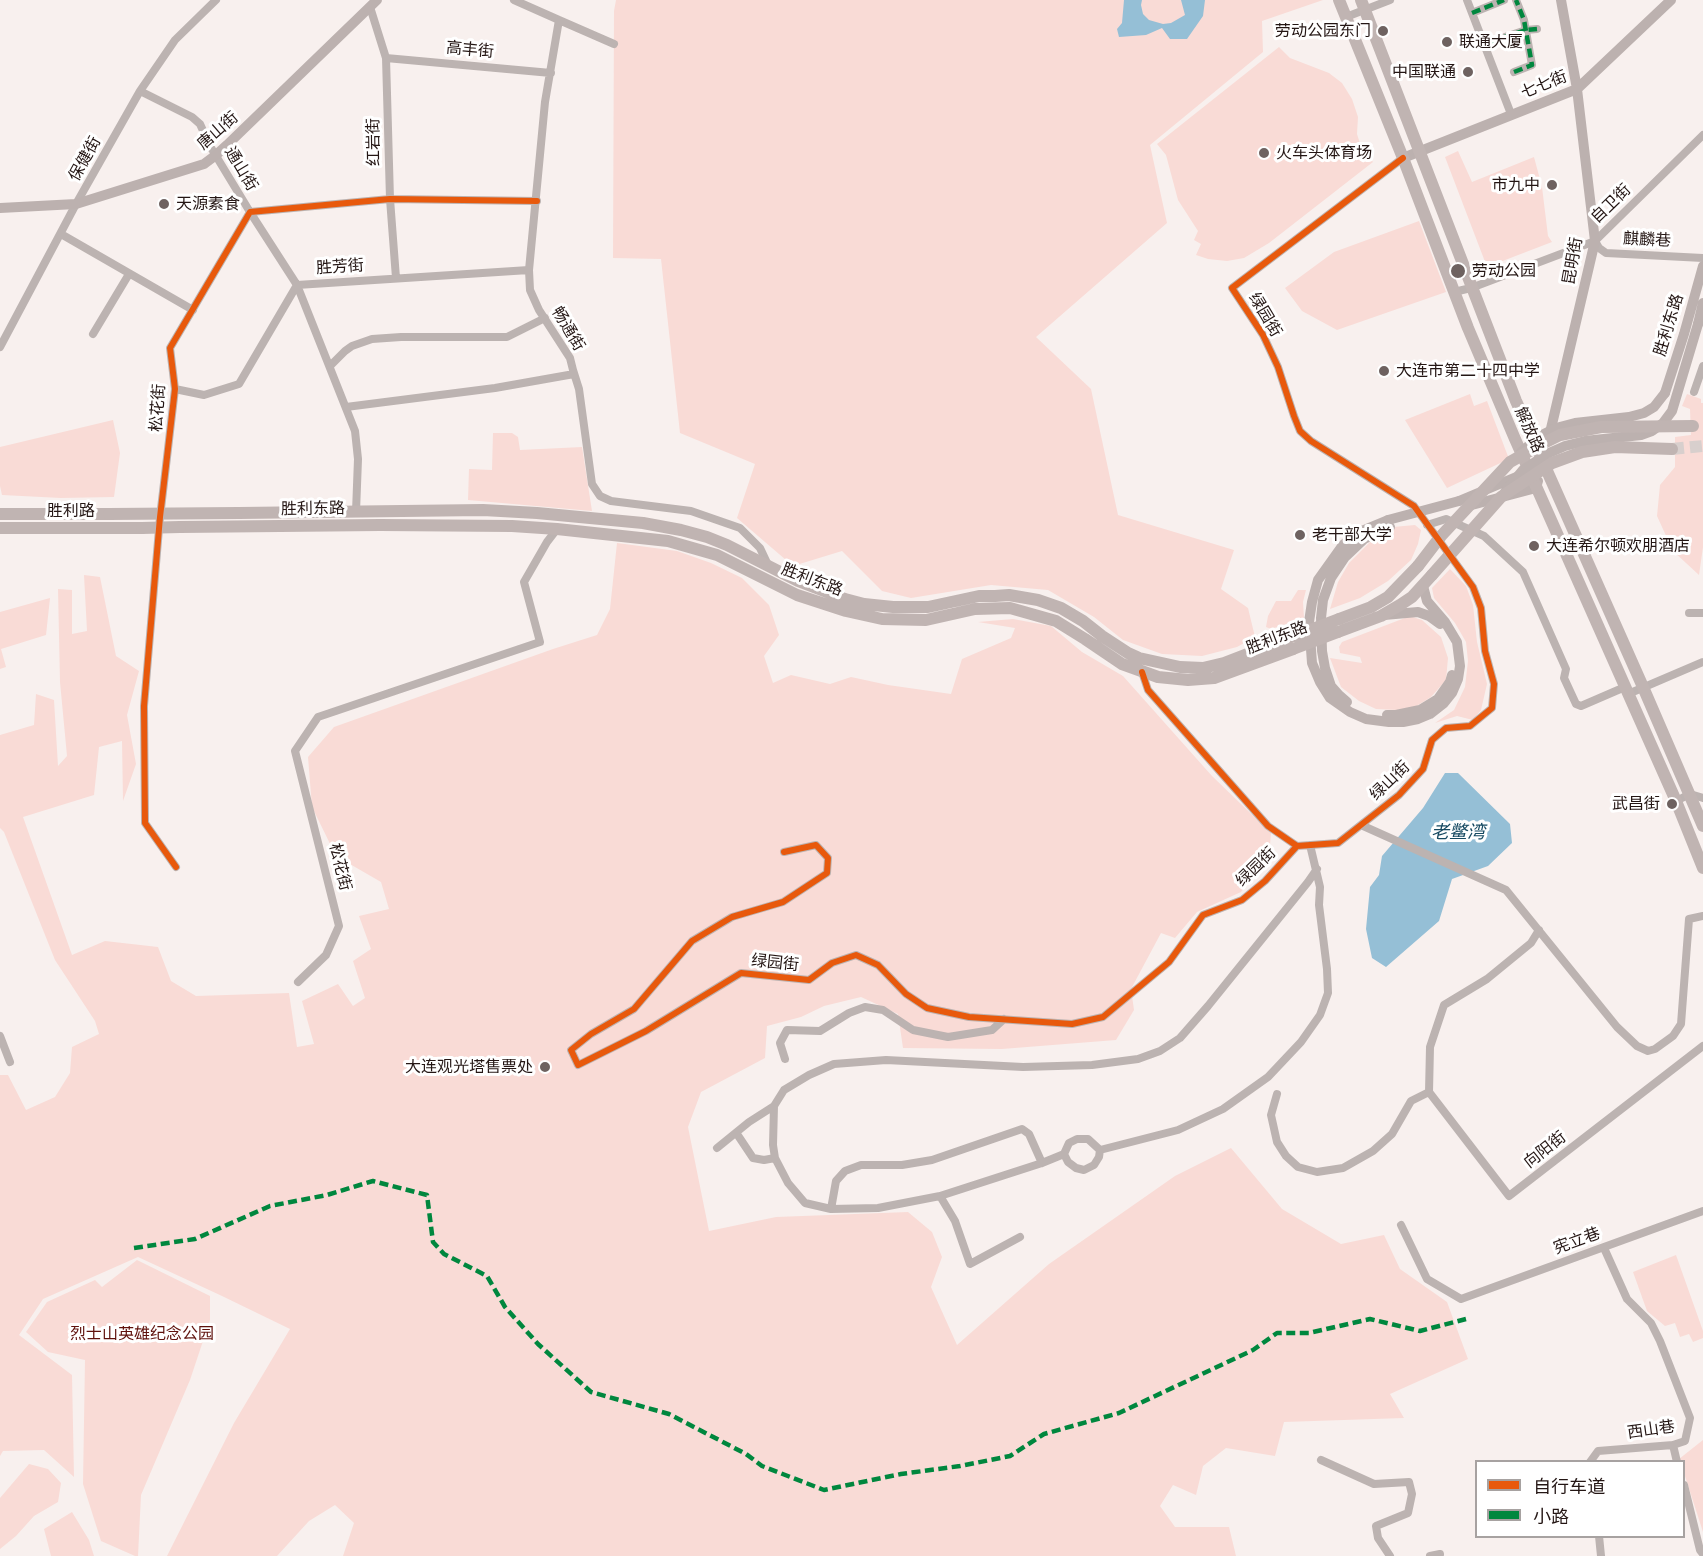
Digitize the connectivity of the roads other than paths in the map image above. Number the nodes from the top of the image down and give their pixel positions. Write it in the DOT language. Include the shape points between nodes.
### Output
graph roads {
  1 [pos="216,0"];
  2 [pos="514,0"];
  3 [pos="1339,0"];
  4 [pos="1390,0"];
  5 [pos="1467,0"];
  6 [pos="1504,0"];
  7 [pos="1516,0"];
  8 [pos="1561,0"];
  9 [pos="1671,0"];
  10 [pos="373,4"];
  11 [pos="1363,5"];
  12 [pos="1472,13"];
  13 [pos="1346,18"];
  14 [pos="559,20"];
  15 [pos="1536,29"];
  16 [pos="1526,30"];
  17 [pos="1490,42"];
  18 [pos="614,44"];
  19 [pos="386,58"];
  20 [pos="1514,72"];
  21 [pos="551,73"];
  22 [pos="1577,89"];
  23 [pos="140,90"];
  24 [pos="1511,114"];
  25 [pos="1703,135"];
  26 [pos="1420,151"];
  27 [pos="216,155"];
  28 [pos="1403,158"];
  29 [pos="390,199"];
  30 [pos="537,201"];
  31 [pos="76,204"];
  32 [pos="0,208"];
  33 [pos="250,212"];
  34 [pos="61,234"];
  35 [pos="1595,241"];
  36 [pos="1703,258"];
  37 [pos="1703,266"];
  38 [pos="530,270"];
  39 [pos="129,274"];
  40 [pos="396,278"];
  41 [pos="297,285"];
  42 [pos="1471,288"];
  43 [pos="1454,292"];
  44 [pos="1703,303"];
  45 [pos="192,310"];
  46 [pos="545,318"];
  47 [pos="93,334"];
  48 [pos="0,348"];
  49 [pos="330,366"];
  50 [pos="1703,366"];
  51 [pos="574,374"];
  52 [pos="175,388"];
  53 [pos="1694,392"];
  54 [pos="346,407"];
  55 [pos="1693,426"];
  56 [pos="1672,449"];
  57 [pos="1510,462"];
  58 [pos="1543,462"];
  59 [pos="1529,471"];
  60 [pos="1536,488"];
  61 [pos="1501,497"];
  62 [pos="1459,505"];
  63 [pos="1414,506"];
  64 [pos="356,512"];
  65 [pos="1,522"];
  66 [pos="1389,524"];
  67 [pos="1427,525"];
  68 [pos="142,528"];
  69 [pos="557,529"];
  70 [pos="768,565"];
  71 [pos="1423,586"];
  72 [pos="1689,613"];
  73 [pos="1703,613"];
  74 [pos="1381,616"];
  75 [pos="1294,643"];
  76 [pos="1703,662"];
  77 [pos="1142,672"];
  78 [pos="1643,687"];
  79 [pos="1627,691"];
  80 [pos="1690,794"];
  81 [pos="1703,798"];
  82 [pos="1676,801"];
  83 [pos="1361,825"];
  84 [pos="1703,826"];
  85 [pos="1310,845"];
  86 [pos="1297,846"];
  87 [pos="784,852"];
  88 [pos="176,867"];
  89 [pos="1703,868"];
  90 [pos="1317,869"];
  91 [pos="1703,916"];
  92 [pos="1539,930"];
  93 [pos="298,982"];
  94 [pos="1004,1019"];
  95 [pos="0,1036"];
  96 [pos="1703,1046"];
  97 [pos="785,1059"];
  98 [pos="9,1062"];
  99 [pos="1429,1092"];
  100 [pos="1277,1094"];
  101 [pos="774,1106"];
  102 [pos="736,1134"];
  103 [pos="717,1148"];
  104 [pos="1100,1150"];
  105 [pos="1064,1154"];
  106 [pos="775,1158"];
  107 [pos="1042,1163"];
  108 [pos="940,1196"];
  109 [pos="831,1209"];
  110 [pos="1703,1211"];
  111 [pos="1401,1225"];
  112 [pos="1020,1238"];
  113 [pos="1604,1248"];
  114 [pos="1673,1445"];
  115 [pos="1321,1460"];
  116 [pos="1591,1460"];
  117 [pos="1677,1460"];
  118 [pos="1685,1493"];
  119 [pos="1599,1538"];
  120 [pos="1440,1554"];
  121 [pos="1703,1554"];
  122 [pos="1390,1556"];
  123 [pos="1430,1556"];
  124 [pos="1601,1556"];
  1 -- 23 [label="street, 保健街" via="175,40"];
  2 -- 14 [label="street"];
  3 -- 13 [label="main road, 解放路"];
  4 -- 11 [label="street"];
  5 -- 12 [label="street"];
  6 -- 12 [label="street"];
  7 -- 16 [label="street"];
  8 -- 22 [label="main road, 昆明街"];
  9 -- 22 [label="main road, 七七街"];
  10 -- 19 [label="street, 红岩街"];
  10 -- 27 [label="main road, 唐山街"];
  11 -- 13 [label="street"];
  11 -- 26 [label="main road, 解放路"];
  12 -- 24 [label="street"];
  13 -- 28 [label="main road, 解放路"];
  14 -- 18 [label="street"];
  14 -- 21 [label="street, 畅通街"];
  15 -- 16 [label="street"];
  16 -- 17 [label="street"];
  16 -- 20 [label="street" via="1532,65"];
  19 -- 21 [label="street, 高丰街"];
  19 -- 29 [label="street, 红岩街"];
  21 -- 30 [label="street, 畅通街"];
  22 -- 24 [label="main road, 七七街"];
  22 -- 35 [label="main road, 昆明街"];
  23 -- 27 [label="street, 通山街" via="192,117 200,124"];
  23 -- 31 [label="street, 保健街"];
  24 -- 26 [label="main road, 七七街"];
  25 -- 35 [label="street, 自卫街"];
  26 -- 28 [label="main road, 七七街"];
  26 -- 42 [label="main road, 解放路"];
  27 -- 31 [label="main road, 唐山街" via="204,164"];
  27 -- 33 [label="street, 通山街"];
  28 -- 43 [label="main road, 解放路"];
  28 -- 63 [label="street, 绿园街" via="1232,288 1263,335 1300,431"];
  29 -- 30 [label="street"];
  29 -- 33 [label="street"];
  29 -- 40 [label="street, 红岩街"];
  30 -- 38 [label="street, 畅通街"];
  31 -- 32 [label="main road, 唐山街"];
  31 -- 34 [label="street, 保健街"];
  33 -- 41 [label="street, 通山街"];
  33 -- 45 [label="street, 松花街"];
  34 -- 39 [label="street"];
  34 -- 48 [label="street, 保健街"];
  35 -- 36 [label="street, 麒麟巷" via="1606,253"];
  35 -- 42 [label="street, 自卫街"];
  35 -- 58 [label="main road, 昆明街"];
  37 -- 57 [label="main road, 胜利东路, bridge" via="1665,393 1654,406 1629,417 1556,428 1540,436"];
  38 -- 40 [label="street, 胜芳街"];
  38 -- 46 [label="street, 畅通街" via="530,290"];
  39 -- 45 [label="street"];
  39 -- 47 [label="street"];
  40 -- 41 [label="street, 胜芳街"];
  41 -- 49 [label="street, 通山街"];
  41 -- 52 [label="street, 胜芳街" via="239,384 204,395"];
  42 -- 43 [label="street, 自卫街"];
  42 -- 58 [label="main road, 解放路"];
  43 -- 59 [label="main road, 解放路"];
  44 -- 61 [label="main road, bridge" via="1672,411 1663,423 1641,435 1584,441 1549,453 1522,470"];
  45 -- 52 [label="street, 松花街" via="170,348"];
  46 -- 49 [label="street" via="507,337 372,339 352,346"];
  46 -- 51 [label="street, 畅通街" via="570,358"];
  49 -- 54 [label="street, 通山街"];
  50 -- 53 [label="street"];
  51 -- 54 [label="street"];
  51 -- 70 [label="street, 畅通街" via="592,484 600,496 610,501 691,511 740,528 760,548"];
  52 -- 88 [label="street, 松花街" via="144,706 145,823"];
  54 -- 64 [label="street, 通山街" via="358,446"];
  55 -- 57 [label="main road, 胜利东路, bridge" via="1578,430 1551,439"];
  56 -- 61 [label="main road, 胜利东路, bridge" via="1615,447 1582,452 1552,463"];
  57 -- 75 [label="main road, 胜利东路, bridge" via="1388,597"];
  58 -- 60 [label="main road, 昆明街"];
  58 -- 78 [label="main road, 解放路"];
  59 -- 60 [label="main road, 解放路"];
  59 -- 62 [label="main road"];
  60 -- 62 [label="main road"];
  60 -- 79 [label="main road, 解放路"];
  61 -- 71 [label="main road, 胜利东路, bridge"];
  62 -- 66 [label="main road"];
  63 -- 67 [label="street, 绿山街"];
  64 -- 65 [label="main road, 胜利路, bridge" via="109,514"];
  64 -- 70 [label="main road, 胜利路" via="509,511 643,523 707,537"];
  65 -- 68 [label="main road, 胜利路"];
  66 -- 71 [label="main road" via="1359,532 1343,545 1318,579 1312,602 1312,663 1330,698 1350,712 1366,719 1403,722 1430,714 1452,693 1460,666 1457,642 1427,601"];
  66 -- 74 [label="main road" via="1364,539 1331,578 1323,600 1322,651 1331,686 1356,708 1396,715 1420,710 1438,699 1450,682 1455,667 1452,643 1439,622 1429,616 1418,612"];
  67 -- 79 [label="street" via="1446,519 1484,536 1523,572 1566,669 1564,678 1576,704 1581,706"];
  67 -- 83 [label="street, 绿山街" via="1473,587 1481,608 1485,651 1494,684 1492,708 1470,726 1446,728 1432,740 1423,769 1399,795"];
  68 -- 69 [label="main road, 胜利东路, bridge" via="380,525"];
  69 -- 77 [label="main road, 胜利东路" via="668,541 717,555 797,595 882,619 926,620 975,609 1010,608 1056,621 1122,664"];
  69 -- 93 [label="street, 松花街" via="524,582 540,642 318,717 294,752 339,926 326,955"];
  70 -- 75 [label="main road, 胜利路" via="798,581 864,604 928,607 979,596 1038,600 1068,612 1128,653 1180,667 1203,668"];
  71 -- 74 [label="main road, 胜利东路"];
  72 -- 73 [label="street"];
  74 -- 75 [label="main road, 胜利东路, bridge"];
  75 -- 77 [label="main road, 胜利东路" via="1214,678 1188,680"];
  76 -- 78 [label="street"];
  77 -- 86 [label="street" via="1148,690 1268,826"];
  78 -- 79 [label="street"];
  78 -- 80 [label="main road, 解放路"];
  79 -- 82 [label="main road, 解放路"];
  80 -- 81 [label="street"];
  80 -- 82 [label="street"];
  80 -- 84 [label="main road, 解放路"];
  82 -- 89 [label="main road, 解放路"];
  83 -- 85 [label="street, 绿山街" via="1338,843"];
  83 -- 92 [label="street" via="1506,890"];
  85 -- 86 [label="street, 绿山街"];
  85 -- 90 [label="street"];
  86 -- 94 [label="street, 绿园街" via="1242,900 1203,915 1169,962 1103,1017 1072,1024"];
  87 -- 94 [label="street, 绿园街" via="816,845 828,858 827,873 783,902 732,917 692,941 634,1009 571,1050 578,1065 646,1031 741,973 809,980 832,963 856,955 878,965 906,994 927,1008"];
  90 -- 101 [label="street" via="1208,1006 1180,1038 1160,1051 1138,1059 1092,1065 1023,1067 886,1060 834,1064 784,1090"];
  90 -- 104 [label="street" via="1328,993 1320,1015 1302,1042 1268,1077 1223,1109 1178,1130"];
  91 -- 92 [label="street" via="1689,919 1681,1024 1673,1036 1648,1051 1636,1046 1617,1027"];
  92 -- 99 [label="street" via="1531,943 1487,979 1444,1005 1430,1047"];
  94 -- 97 [label="street" via="992,1030 948,1037 913,1030 883,1010 865,1007 820,1030 788,1030 780,1043"];
  95 -- 98 [label="street"];
  96 -- 99 [label="street, 向阳街" via="1509,1196"];
  99 -- 100 [label="street" via="1411,1101 1392,1134 1373,1151 1343,1168 1317,1172 1298,1167 1277,1142 1271,1115"];
  101 -- 102 [label="street"];
  101 -- 106 [label="street"];
  102 -- 103 [label="street"];
  102 -- 106 [label="street" via="753,1158"];
  104 -- 105 [label="street" via="1088,1139 1077,1138 1069,1143"];
  104 -- 105 [label="street" via="1094,1165 1084,1170 1068,1162"];
  105 -- 107 [label="street"];
  106 -- 109 [label="street" via="788,1183 805,1203"];
  107 -- 108 [label="street"];
  107 -- 109 [label="street" via="1029,1134 1022,1129 932,1160 861,1165 845,1171 836,1181"];
  108 -- 109 [label="street" via="878,1208"];
  108 -- 112 [label="street" via="955,1221 970,1264"];
  110 -- 113 [label="street, 宪立巷"];
  111 -- 113 [label="street, 宪立巷" via="1427,1279 1461,1299"];
  113 -- 114 [label="street, 西山巷" via="1627,1299 1651,1323 1690,1418 1685,1441"];
  114 -- 116 [label="street, 西山巷" via="1598,1451"];
  114 -- 117 [label="street"];
  115 -- 122 [label="street" via="1374,1484 1409,1482 1412,1494 1408,1513 1376,1526 1378,1538"];
  118 -- 121 [label="street"];
  119 -- 124 [label="street"];
  120 -- 123 [label="street"];
}
